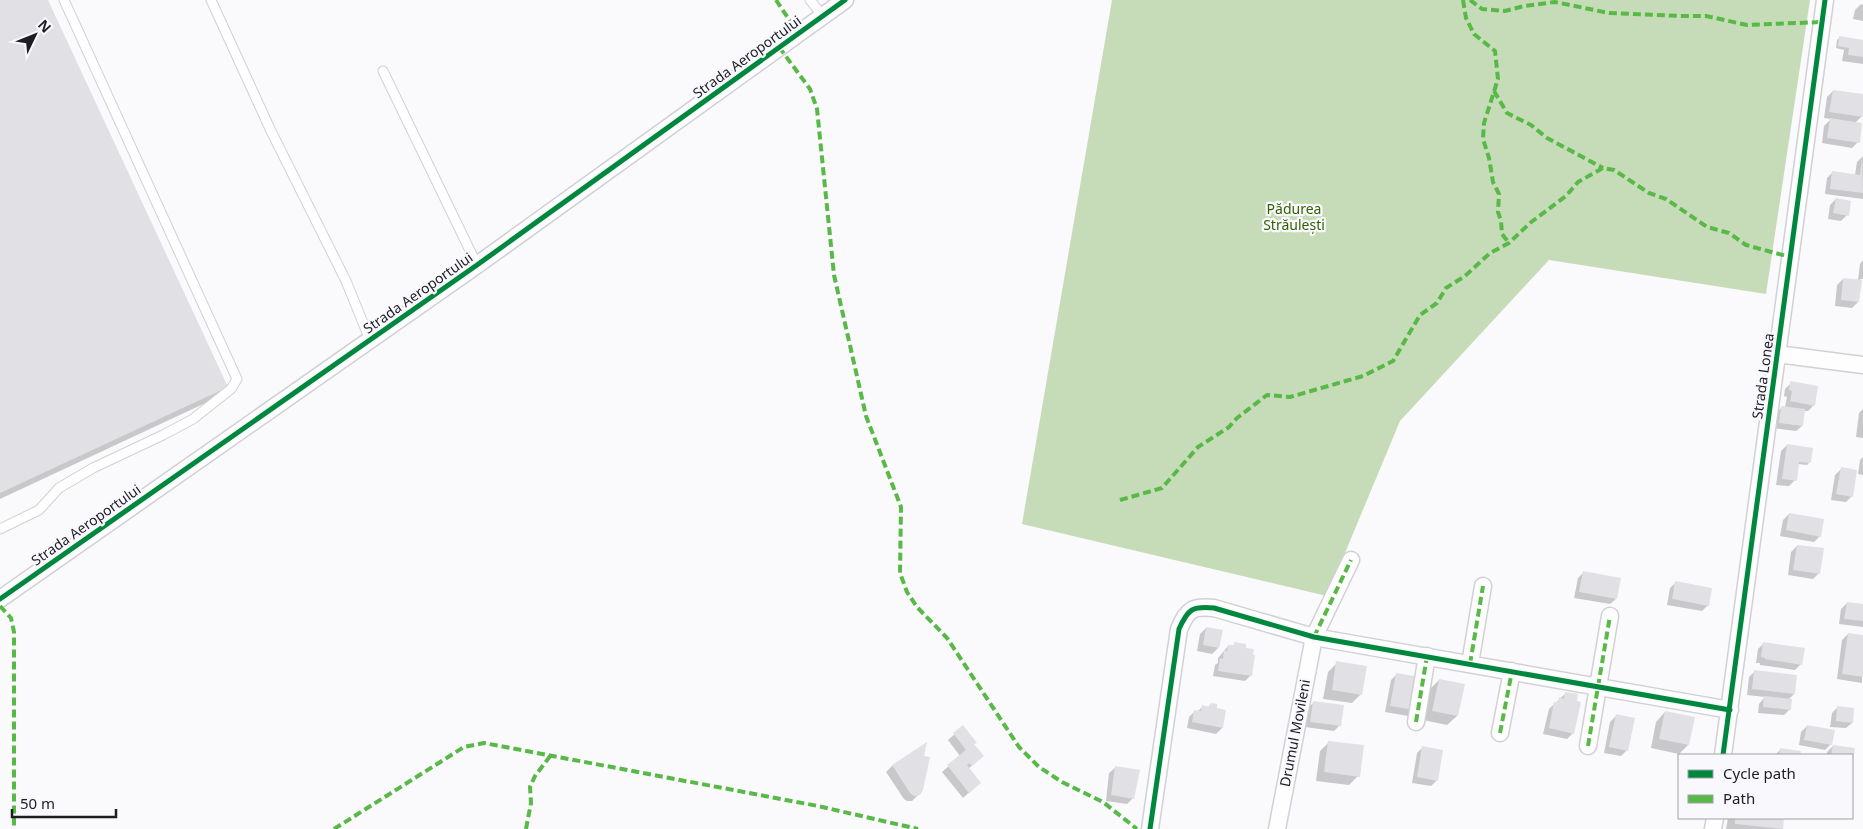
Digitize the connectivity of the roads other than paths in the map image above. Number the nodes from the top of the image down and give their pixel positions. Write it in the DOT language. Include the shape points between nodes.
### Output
graph roads {
  1 [pos="64,0"];
  2 [pos="211,0"];
  3 [pos="810,0"];
  4 [pos="845,0"];
  5 [pos="1825,0"];
  6 [pos="823,16"];
  7 [pos="383,71"];
  8 [pos="477,265"];
  9 [pos="370,340"];
  10 [pos="1777,354"];
  11 [pos="1863,365"];
  12 [pos="0,529"];
  13 [pos="1351,560"];
  14 [pos="1483,586"];
  15 [pos="0,599"];
  16 [pos="1610,616"];
  17 [pos="1314,637"];
  18 [pos="1427,656"];
  19 [pos="1470,664"];
  20 [pos="1512,671"];
  21 [pos="1597,686"];
  22 [pos="1730,710"];
  23 [pos="1416,722"];
  24 [pos="1500,733"];
  25 [pos="1588,746"];
  26 [pos="1724,754"];
  27 [pos="1150,829"];
  28 [pos="1277,829"];
  1 -- 12 [label="lane" via="237,379 231,389 193,419 93,468 59,488 38,510"];
  2 -- 9 [label="lane" via="271,132 346,281"];
  3 -- 6 [label="lane"];
  4 -- 6 [label="street, Strada Aeroportului"];
  5 -- 10 [label="street, Strada Lonea"];
  6 -- 8 [label="street, Strada Aeroportului"];
  7 -- 8 [label="lane"];
  8 -- 9 [label="street, Strada Aeroportului"];
  9 -- 15 [label="street, Strada Aeroportului"];
  10 -- 11 [label="street"];
  10 -- 22 [label="street, Strada Lonea"];
  13 -- 17 [label="street, Drumul Movileni"];
  14 -- 19 [label="street"];
  16 -- 21 [label="street"];
  17 -- 18 [label="street"];
  17 -- 27 [label="street" via="1214,608 1191,609 1179,629"];
  17 -- 28 [label="street, Drumul Movileni"];
  18 -- 19 [label="street"];
  18 -- 23 [label="street"];
  19 -- 20 [label="street"];
  20 -- 21 [label="street"];
  20 -- 24 [label="street"];
  21 -- 22 [label="street"];
  21 -- 25 [label="street"];
  22 -- 26 [label="street, Strada Lonea"];
}
